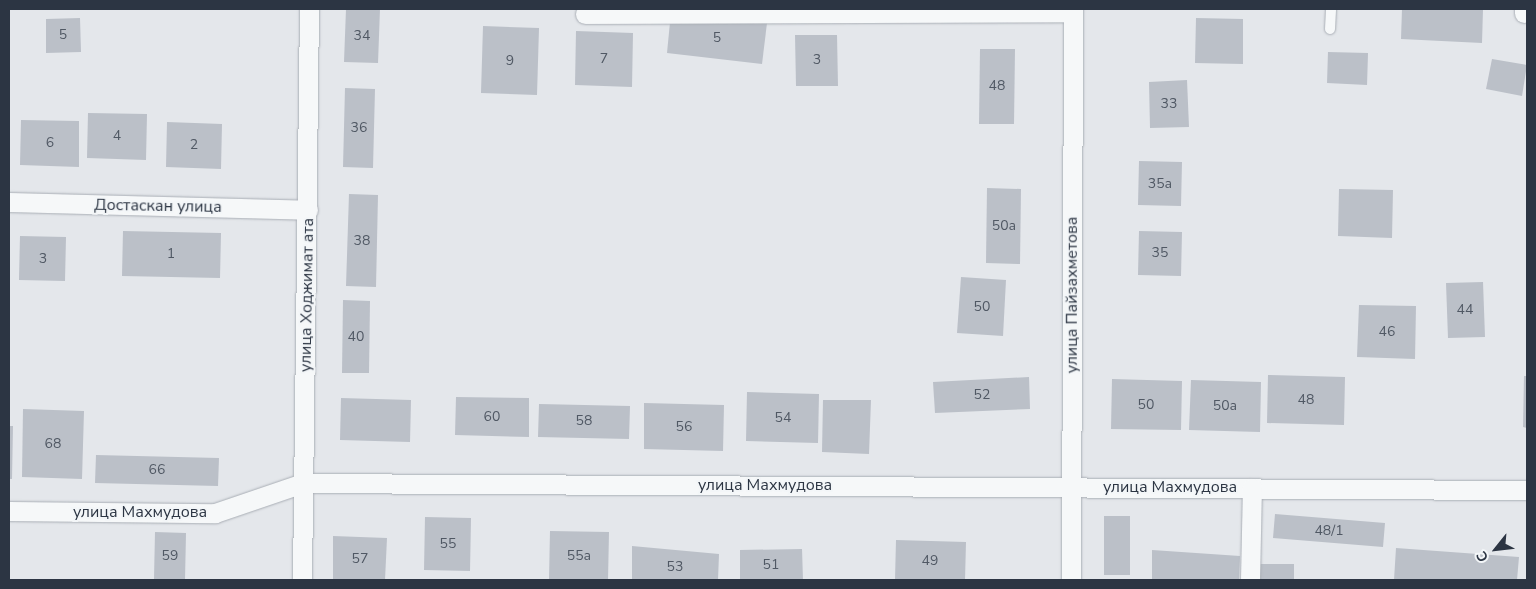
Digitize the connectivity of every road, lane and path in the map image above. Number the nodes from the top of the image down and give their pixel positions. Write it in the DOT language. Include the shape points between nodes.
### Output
graph roads {
  1 [pos="309,9"];
  2 [pos="1331,9"];
  3 [pos="1072,11"];
  4 [pos="585,14"];
  5 [pos="1330,29"];
  6 [pos="9,202"];
  7 [pos="308,210"];
  8 [pos="303,483"];
  9 [pos="1072,487"];
  10 [pos="1252,488"];
  11 [pos="1527,490"];
  12 [pos="9,512"];
  13 [pos="302,580"];
  14 [pos="1071,580"];
  15 [pos="1250,580"];
  1 -- 7 [label="street, улица Ходжимат ата"];
  2 -- 5 [label="lane"];
  3 -- 4 [label="street"];
  3 -- 9 [label="street, улица Пайзахметова"];
  6 -- 7 [label="street, Достаскан улица"];
  7 -- 8 [label="street, улица Ходжимат ата"];
  8 -- 9 [label="street, улица Махмудова"];
  8 -- 12 [label="street, улица Махмудова" via="215,513"];
  8 -- 13 [label="street, улица Ходжимат ата"];
  9 -- 10 [label="street, улица Махмудова"];
  9 -- 14 [label="street, улица Пайзахметова"];
  10 -- 11 [label="street, улица Махмудова"];
  10 -- 15 [label="street"];
}
